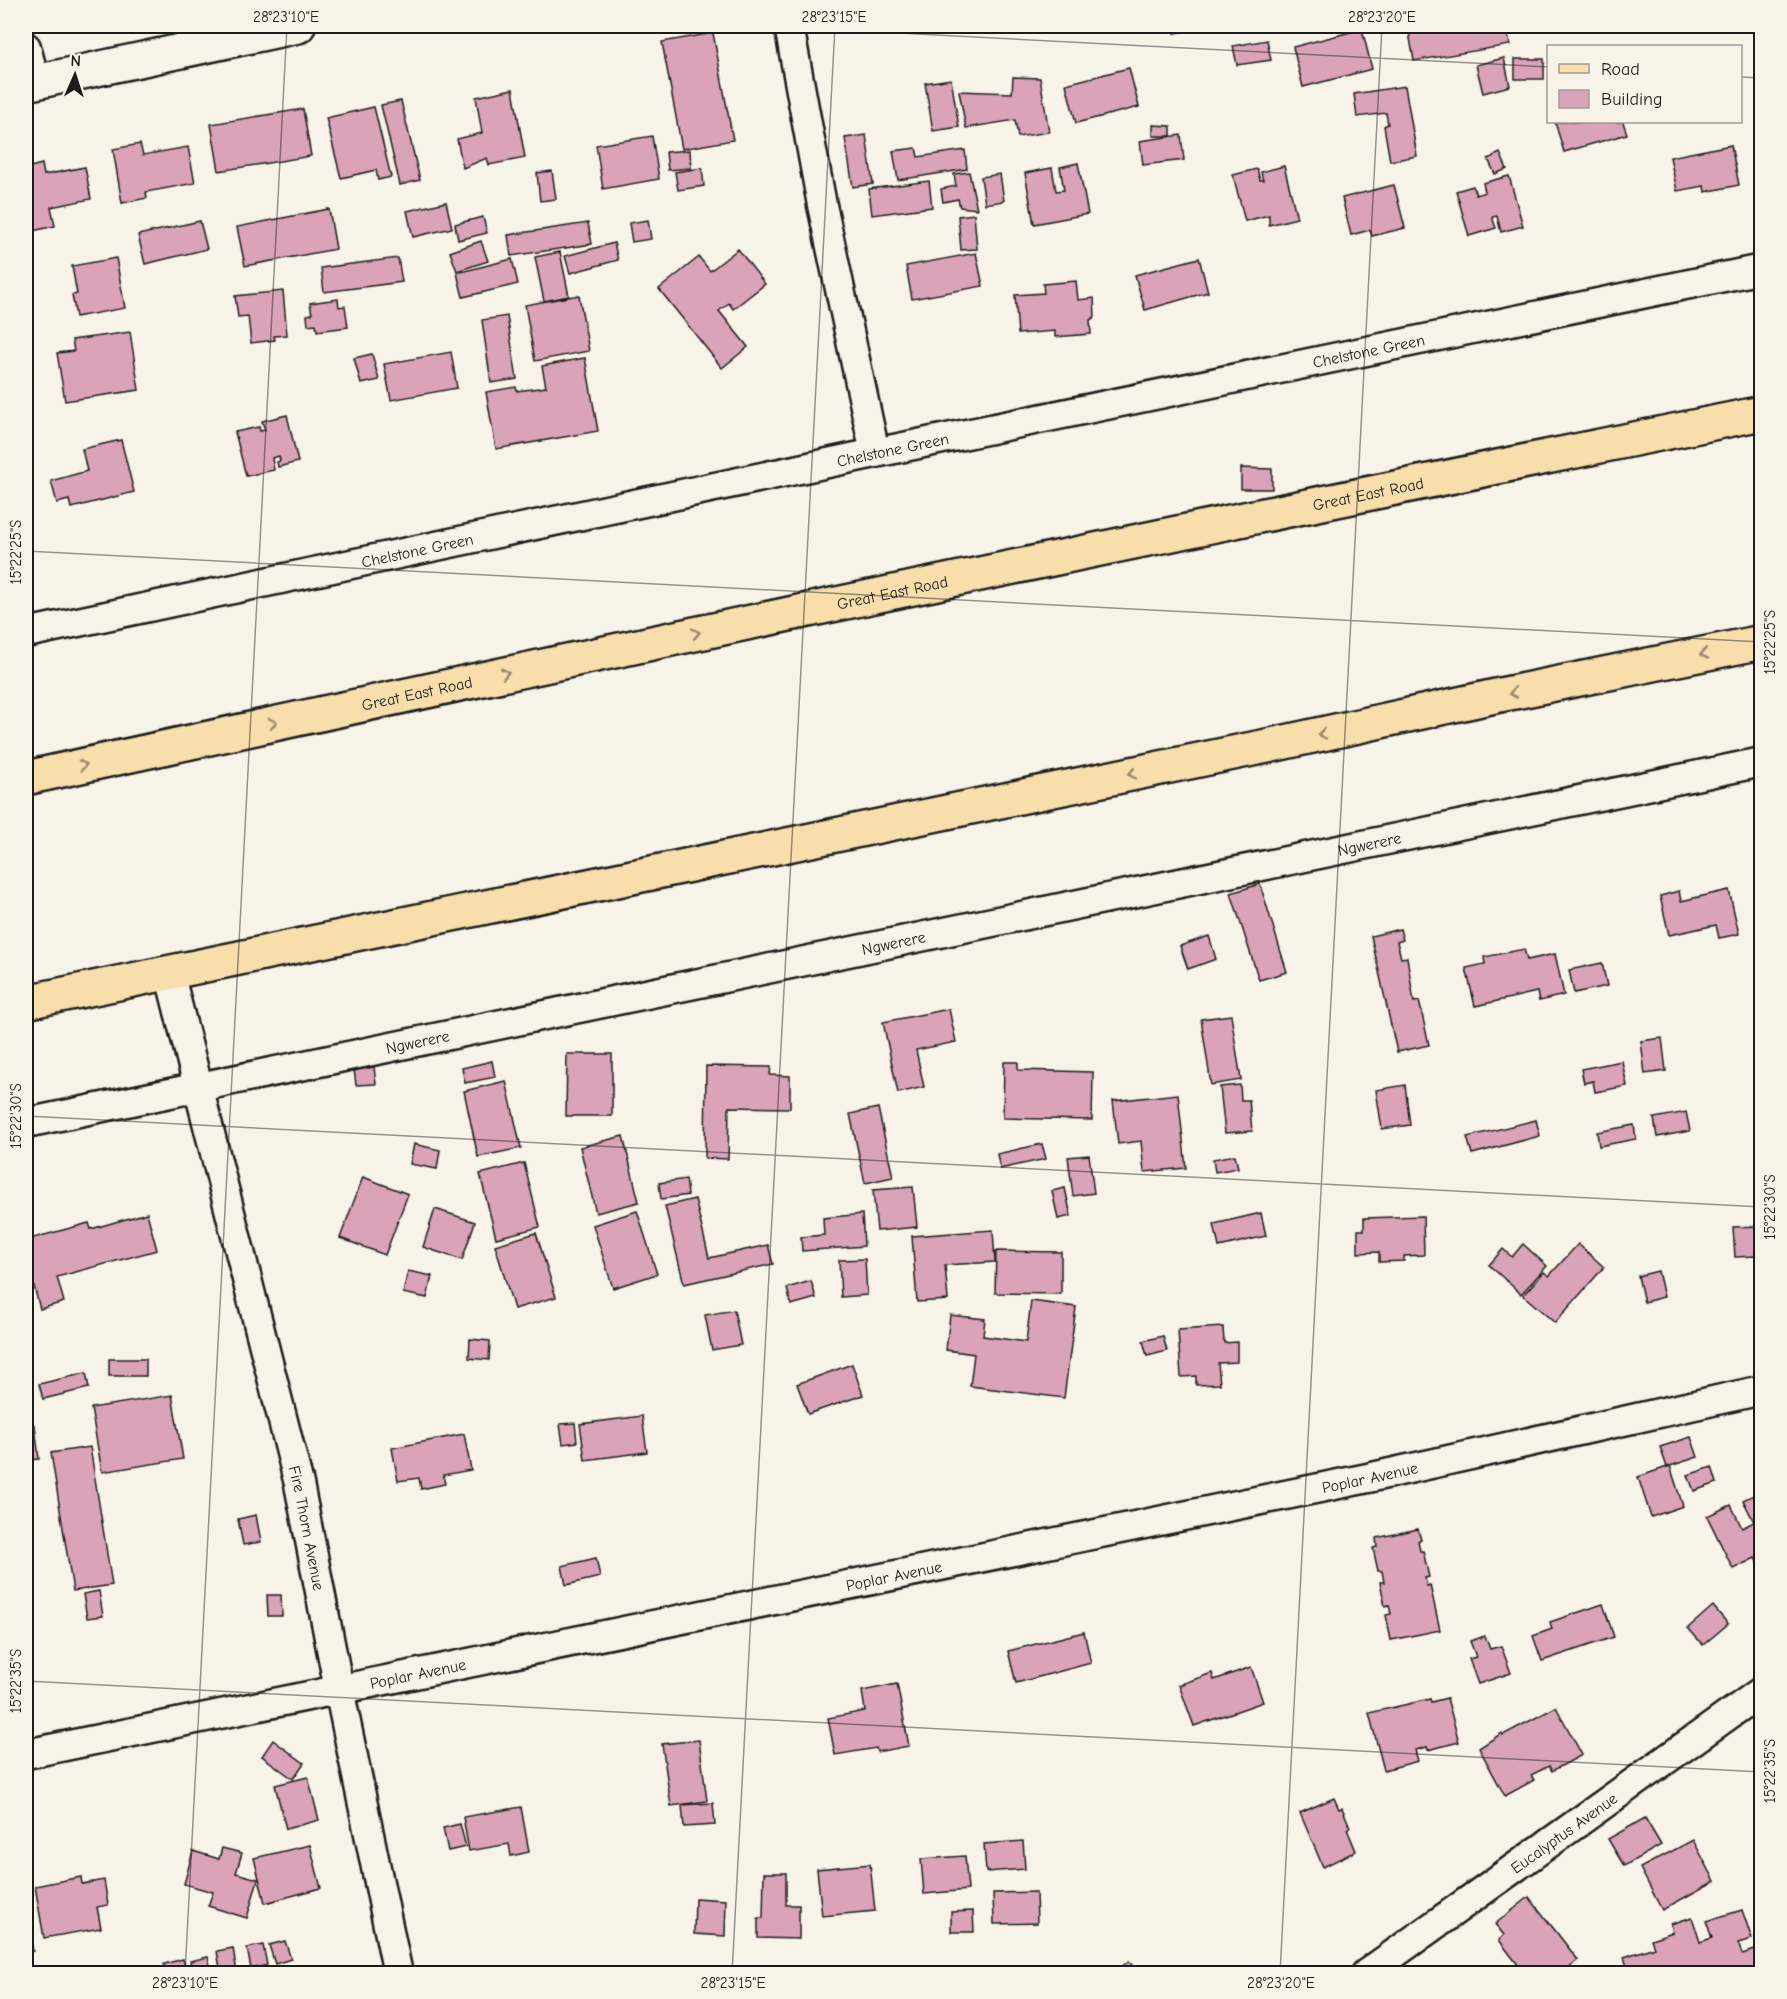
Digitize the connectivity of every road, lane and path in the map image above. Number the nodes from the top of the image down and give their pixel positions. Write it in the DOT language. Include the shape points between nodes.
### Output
graph roads {
  1 [pos="298,26"];
  2 [pos="789,26"];
  3 [pos="26,47"];
  4 [pos="30,83"];
  5 [pos="1761,269"];
  6 [pos="1761,413"];
  7 [pos="875,453"];
  8 [pos="26,633"];
  9 [pos="1761,642"];
  10 [pos="1761,762"];
  11 [pos="26,778"];
  12 [pos="169,972"];
  13 [pos="26,1002"];
  14 [pos="199,1086"];
  15 [pos="26,1123"];
  16 [pos="1761,1390"];
  17 [pos="339,1689"];
  18 [pos="1761,1690"];
  19 [pos="26,1754"];
  20 [pos="398,1974"];
  21 [pos="1366,1974"];
  1 -- 4 [label="street"];
  2 -- 7 [label="street"];
  3 -- 4 [label="street"];
  5 -- 7 [label="street, Chelstone Green"];
  11 -- 6 [label="main road, Great East Road, one-way" via="453,684"];
  7 -- 8 [label="street, Chelstone Green"];
  9 -- 12 [label="main road, one-way"];
  10 -- 14 [label="street, Ngwerere"];
  12 -- 13 [label="main road"];
  12 -- 14 [label="street, Fire Thorn Avenue"];
  14 -- 15 [label="street, Ngwerere"];
  14 -- 17 [label="street, Fire Thorn Avenue" via="299,1484"];
  16 -- 17 [label="street, Poplar Avenue" via="1368,1478"];
  17 -- 19 [label="street, Poplar Avenue"];
  17 -- 20 [label="street, Fire Thorn Avenue"];
  18 -- 21 [label="street, Eucalyptus Avenue"];
}
